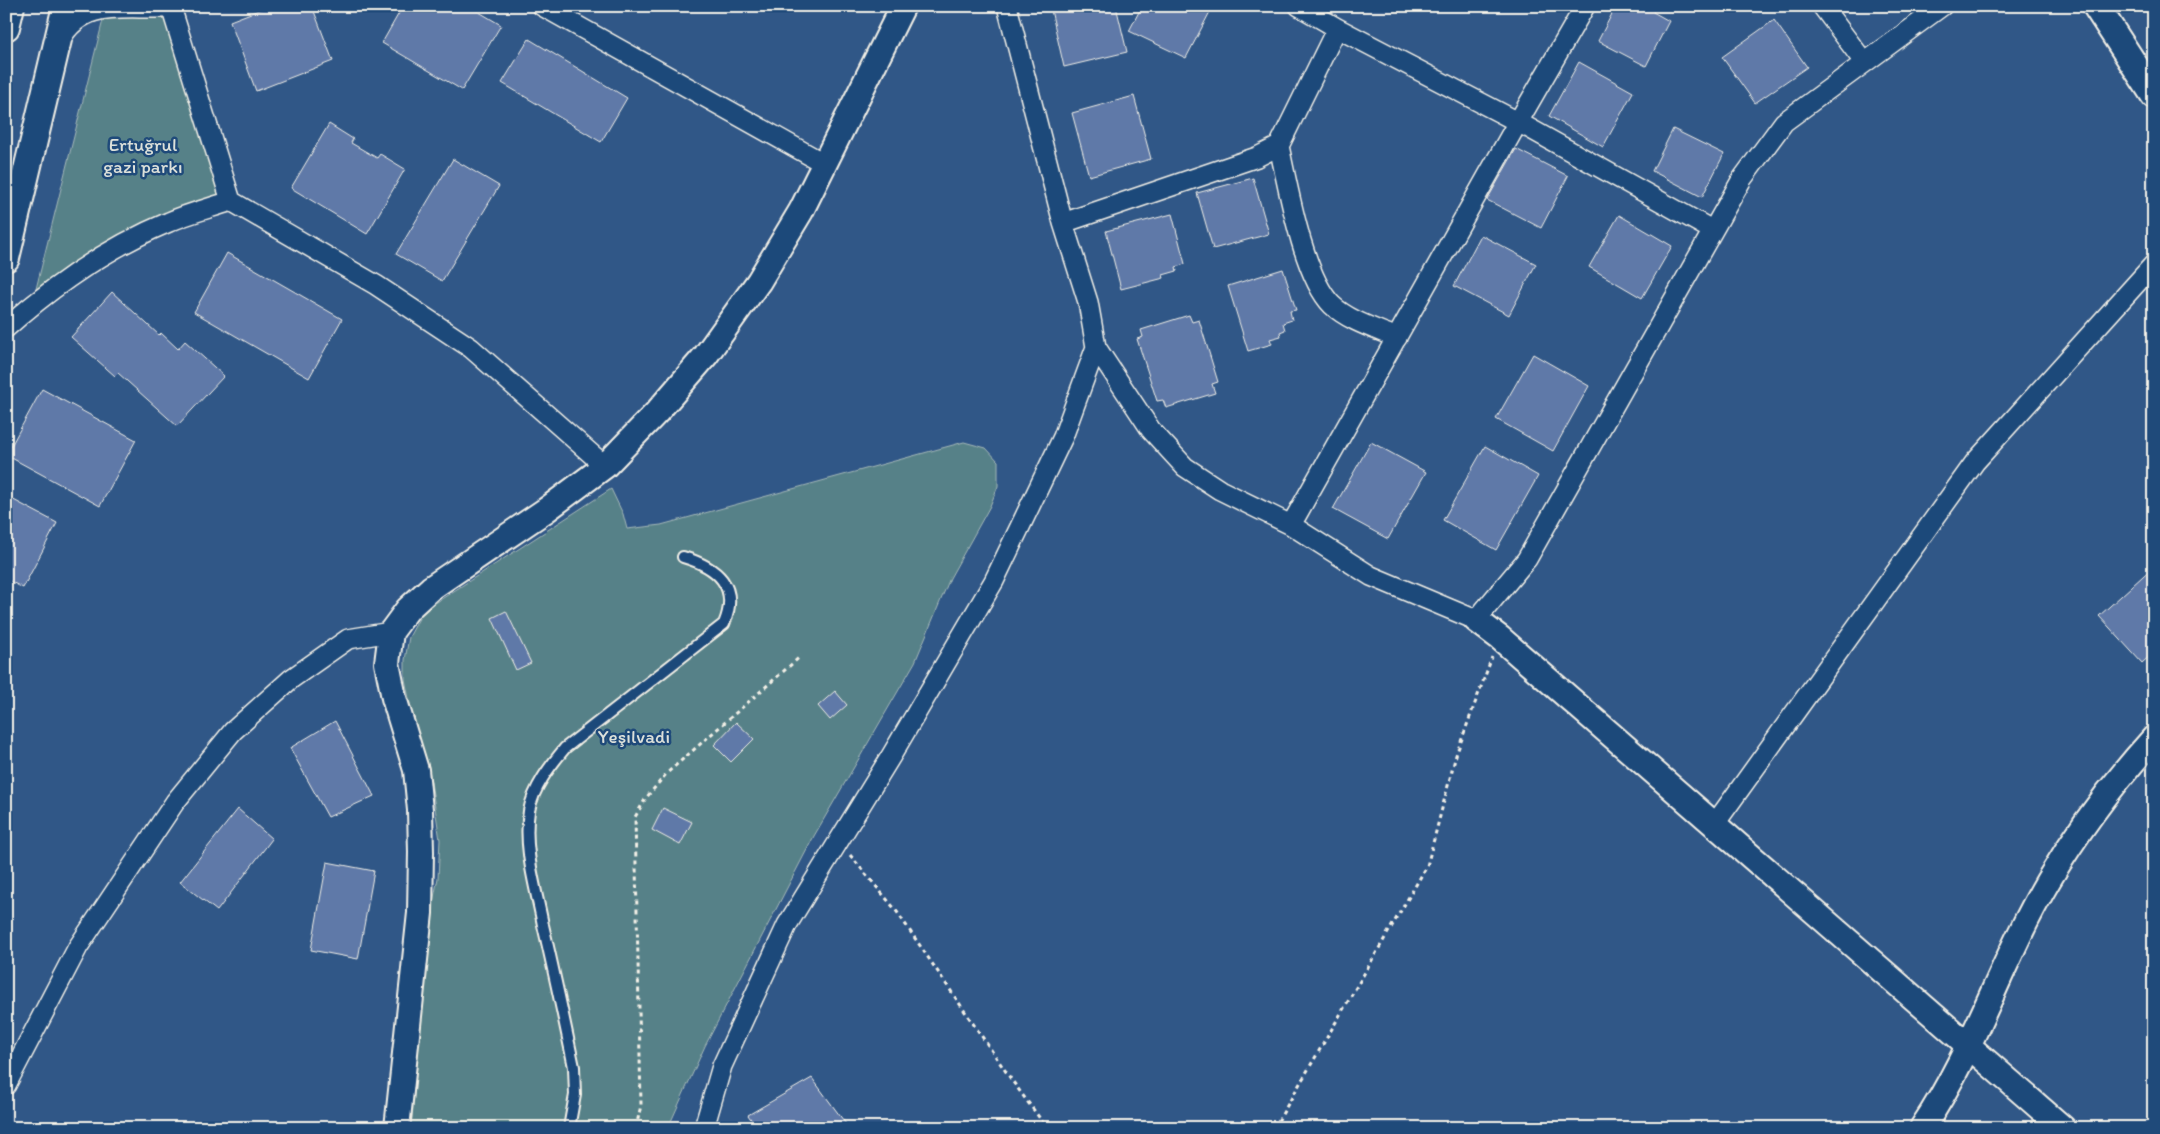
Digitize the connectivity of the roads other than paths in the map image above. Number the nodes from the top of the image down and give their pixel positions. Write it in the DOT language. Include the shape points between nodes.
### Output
graph roads {
  1 [pos="11,6"];
  2 [pos="66,6"];
  3 [pos="542,6"];
  4 [pos="903,6"];
  5 [pos="1007,6"];
  6 [pos="1299,6"];
  7 [pos="1585,6"];
  8 [pos="1822,6"];
  9 [pos="1942,6"];
  10 [pos="2096,6"];
  11 [pos="105,7"];
  12 [pos="173,7"];
  13 [pos="6,27"];
  14 [pos="1337,28"];
  15 [pos="58,44"];
  16 [pos="1864,62"];
  17 [pos="2154,95"];
  18 [pos="1518,122"];
  19 [pos="1279,146"];
  20 [pos="825,164"];
  21 [pos="231,201"];
  22 [pos="1063,223"];
  23 [pos="1712,230"];
  24 [pos="6,258"];
  25 [pos="2154,264"];
  26 [pos="6,328"];
  27 [pos="1397,338"];
  28 [pos="1096,347"];
  29 [pos="605,466"];
  30 [pos="1291,525"];
  31 [pos="683,557"];
  32 [pos="1476,620"];
  33 [pos="391,632"];
  34 [pos="2154,738"];
  35 [pos="1714,825"];
  36 [pos="1968,1045"];
  37 [pos="6,1084"];
  38 [pos="397,1128"];
  39 [pos="569,1128"];
  40 [pos="704,1128"];
  41 [pos="1922,1128"];
  42 [pos="2063,1128"];
  1 -- 13 [label="main road"];
  2 -- 15 [label="main road"];
  3 -- 20 [label="street"];
  4 -- 20 [label="street"];
  5 -- 22 [label="street"];
  6 -- 14 [label="street"];
  7 -- 18 [label="street"];
  8 -- 16 [label="street"];
  9 -- 16 [label="street"];
  10 -- 17 [label="main road"];
  11 -- 12 [label="street"];
  11 -- 15 [label="street" via="78,18 66,29"];
  12 -- 21 [label="street"];
  14 -- 18 [label="street"];
  14 -- 19 [label="street"];
  15 -- 24 [label="main road"];
  16 -- 23 [label="street" via="1784,122 1742,179"];
  18 -- 23 [label="street"];
  18 -- 27 [label="street"];
  19 -- 22 [label="street" via="1257,157"];
  19 -- 27 [label="street" via="1303,246 1317,282 1332,305 1361,324"];
  20 -- 29 [label="street" via="759,281 706,355"];
  21 -- 26 [label="street" via="171,221 128,241 80,270"];
  21 -- 29 [label="street" via="376,285 471,348"];
  22 -- 28 [label="street" via="1088,302"];
  23 -- 32 [label="street" via="1527,559"];
  25 -- 35 [label="street" via="1975,462"];
  27 -- 30 [label="street"];
  28 -- 30 [label="street" via="1150,430 1185,467 1220,490"];
  28 -- 40 [label="street" via="1063,437 994,581 788,925 722,1066"];
  29 -- 33 [label="street" via="431,588 408,608"];
  30 -- 32 [label="street" via="1371,576"];
  31 -- 39 [label="lane" via="703,563 725,583 730,599 724,624 565,748 551,765 529,810 531,868 574,1067 575,1095"];
  32 -- 35 [label="street"];
  33 -- 37 [label="street" via="348,639 291,679 233,731 175,802 78,947"];
  33 -- 38 [label="street" via="387,663 416,770 421,852 420,913"];
  34 -- 36 [label="street" via="2089,816 2047,882"];
  35 -- 36 [label="street"];
  36 -- 41 [label="street" via="1943,1097"];
  36 -- 42 [label="street"];
}
